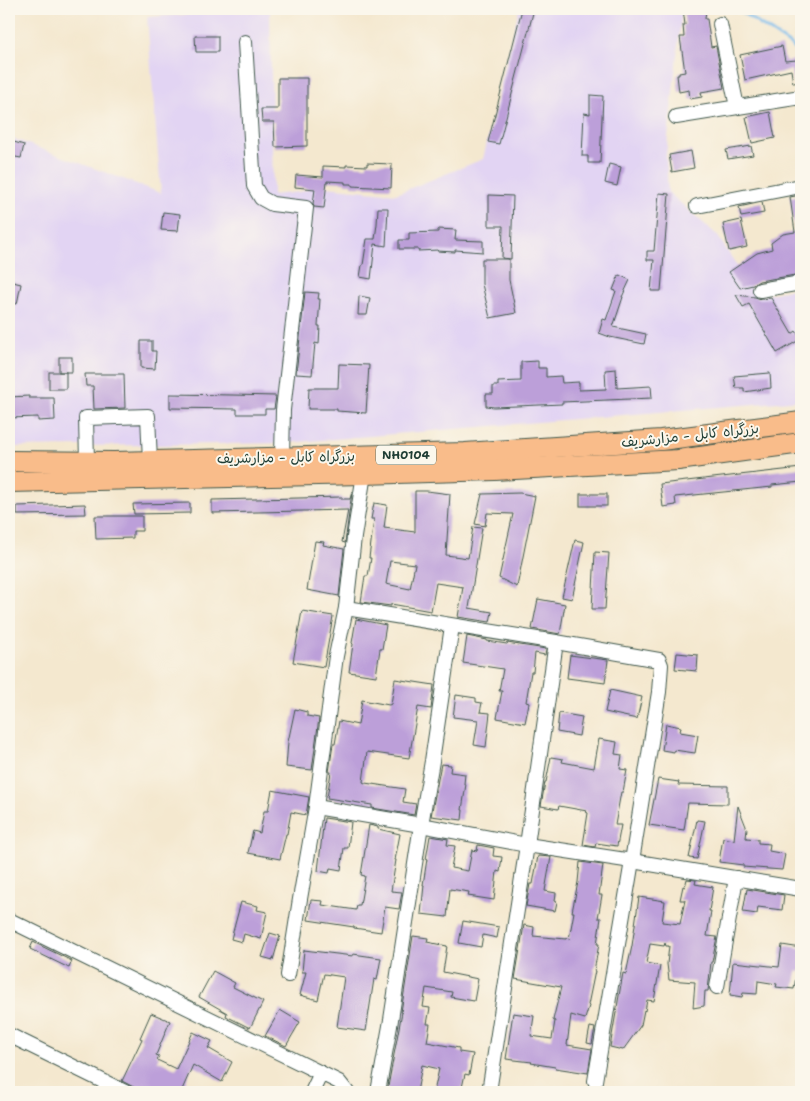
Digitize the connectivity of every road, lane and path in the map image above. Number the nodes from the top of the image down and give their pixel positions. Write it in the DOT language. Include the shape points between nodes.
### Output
graph roads {
  1 [pos="720,24"];
  2 [pos="245,42"];
  3 [pos="801,97"];
  4 [pos="737,107"];
  5 [pos="676,117"];
  6 [pos="801,186"];
  7 [pos="697,206"];
  8 [pos="801,283"];
  9 [pos="760,290"];
  10 [pos="801,422"];
  11 [pos="801,443"];
  12 [pos="561,457"];
  13 [pos="9,461"];
  14 [pos="87,462"];
  15 [pos="283,466"];
  16 [pos="150,470"];
  17 [pos="364,474"];
  18 [pos="9,482"];
  19 [pos="346,608"];
  20 [pos="452,626"];
  21 [pos="556,642"];
  22 [pos="316,807"];
  23 [pos="421,825"];
  24 [pos="527,845"];
  25 [pos="632,861"];
  26 [pos="736,878"];
  27 [pos="801,889"];
  28 [pos="9,920"];
  29 [pos="288,975"];
  30 [pos="717,987"];
  31 [pos="9,1035"];
  32 [pos="321,1073"];
  33 [pos="595,1081"];
  34 [pos="125,1092"];
  35 [pos="312,1092"];
  36 [pos="347,1092"];
  37 [pos="378,1092"];
  38 [pos="489,1092"];
  1 -- 4 [label="street"];
  2 -- 15 [label="street" via="254,186 260,198 272,204 306,208 283,410"];
  3 -- 4 [label="street"];
  4 -- 5 [label="street"];
  6 -- 7 [label="street"];
  8 -- 9 [label="street"];
  10 -- 12 [label="highway, بزرگراه کابل - مزارشریف / NH0104"];
  11 -- 12 [label="highway, بزرگراه کابل - مزارشریف / NH0104" via="678,460"];
  12 -- 15 [label="highway, بزرگراه کابل - مزارشریف / NH0104" via="465,453"];
  12 -- 17 [label="highway, بزرگراه کابل - مزارشریف / NH0104" via="495,470"];
  13 -- 14 [label="highway, بزرگراه کابل - مزارشریف / NH0104"];
  14 -- 16 [label="highway, بزرگراه کابل - مزارشریف / NH0104"];
  14 -- 16 [label="street" via="86,418 148,416"];
  15 -- 16 [label="highway, بزرگراه کابل - مزارشریف / NH0104"];
  15 -- 17 [label="highway, بزرگراه کابل - مزارشریف / NH0104"];
  16 -- 18 [label="highway, بزرگراه کابل - مزارشریف / NH0104"];
  17 -- 19 [label="street"];
  19 -- 20 [label="street"];
  19 -- 22 [label="street" via="336,656"];
  20 -- 21 [label="street"];
  20 -- 23 [label="street"];
  21 -- 24 [label="street"];
  21 -- 25 [label="street" via="659,660 661,665"];
  22 -- 23 [label="street"];
  22 -- 29 [label="street"];
  23 -- 24 [label="street"];
  23 -- 37 [label="street"];
  24 -- 25 [label="street"];
  24 -- 38 [label="street"];
  25 -- 26 [label="street"];
  25 -- 33 [label="street"];
  26 -- 27 [label="street"];
  26 -- 30 [label="street"];
  28 -- 32 [label="street"];
  31 -- 34 [label="street"];
  32 -- 35 [label="street"];
  32 -- 36 [label="street" via="338,1082"];
}
